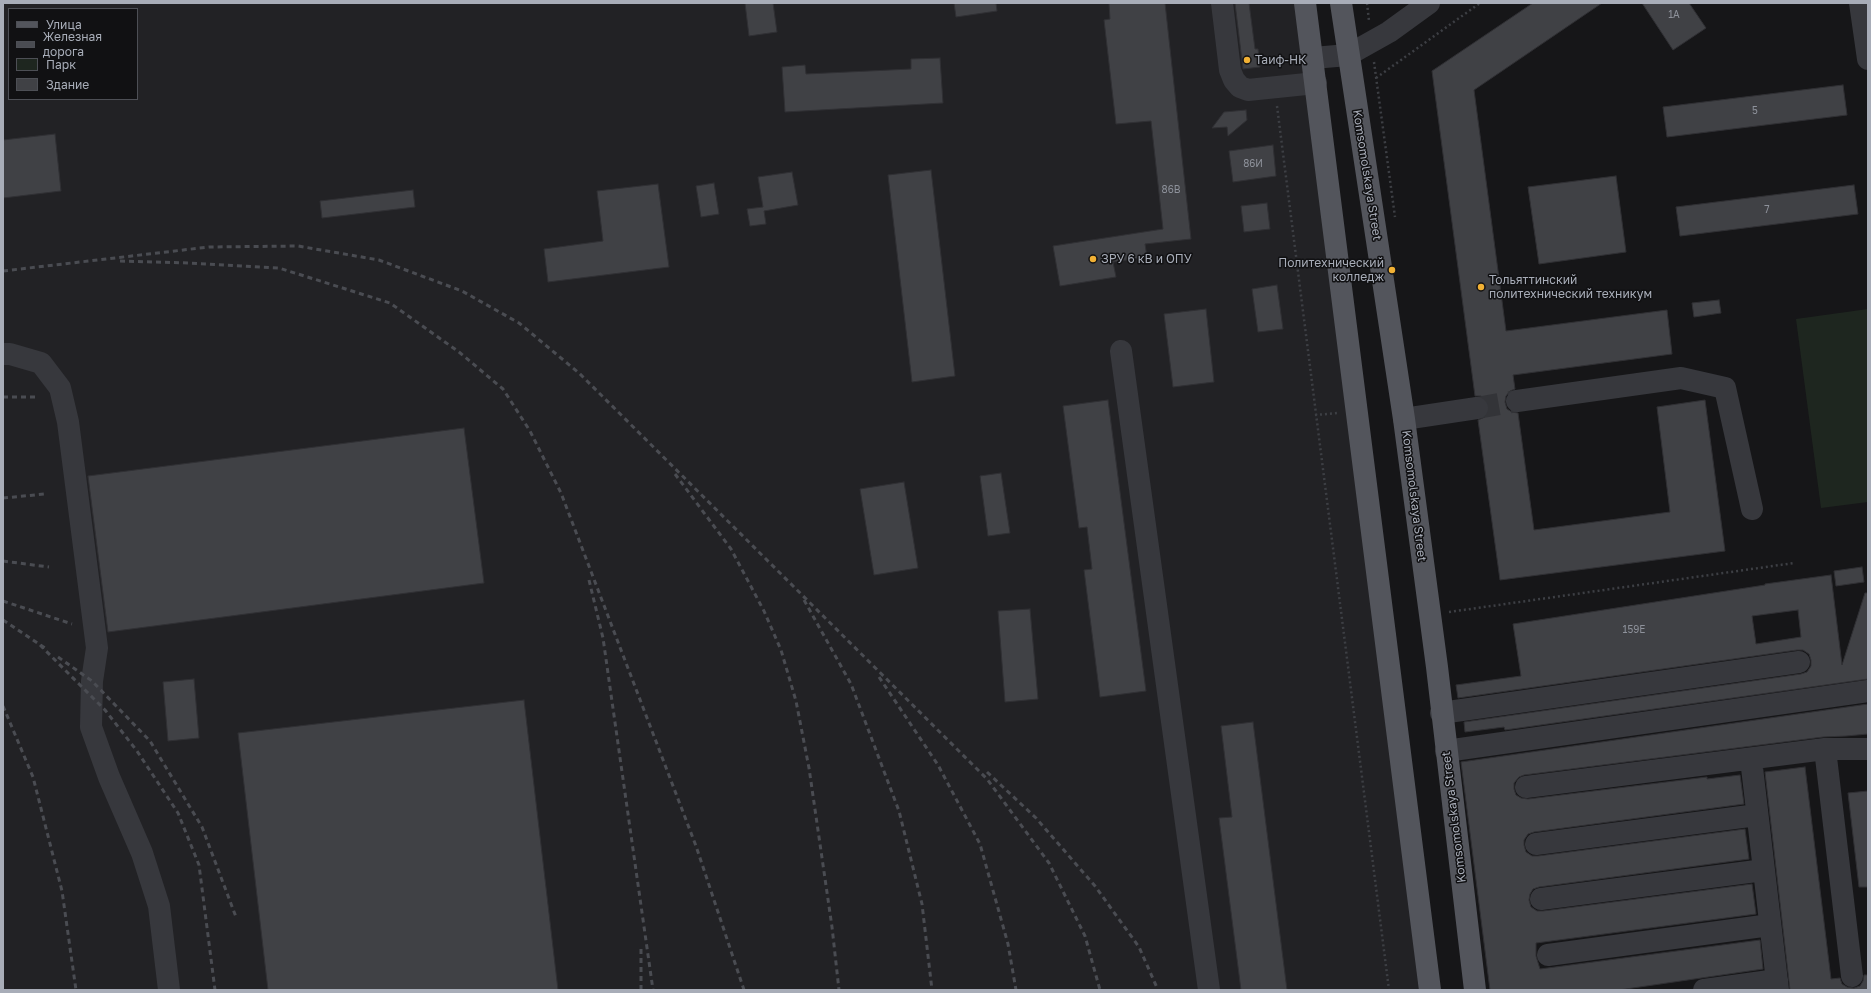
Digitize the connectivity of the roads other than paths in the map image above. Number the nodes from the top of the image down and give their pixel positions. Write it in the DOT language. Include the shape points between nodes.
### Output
graph roads {
  1 [pos="1222,3"];
  2 [pos="1305,3"];
  3 [pos="1341,3"];
  4 [pos="1429,3"];
  5 [pos="1860,3"];
  6 [pos="1348,55"];
  7 [pos="1313,58"];
  8 [pos="1868,59"];
  9 [pos="1316,83"];
  10 [pos="1121,351"];
  11 [pos="3,354"];
  12 [pos="1516,401"];
  13 [pos="1477,408"];
  14 [pos="1404,419"];
  15 [pos="1752,509"];
  16 [pos="1799,662"];
  17 [pos="1868,692"];
  18 [pos="1441,713"];
  19 [pos="1868,749"];
  20 [pos="1825,750"];
  21 [pos="1446,751"];
  22 [pos="1751,759"];
  23 [pos="1526,787"];
  24 [pos="1757,815"];
  25 [pos="1536,844"];
  26 [pos="1764,870"];
  27 [pos="1541,899"];
  28 [pos="1770,925"];
  29 [pos="1548,955"];
  30 [pos="1852,976"];
  31 [pos="1777,985"];
  32 [pos="169,990"];
  33 [pos="1209,990"];
  34 [pos="1430,990"];
  35 [pos="1475,990"];
  36 [pos="1704,990"];
  1 -- 9 [label="street" via="1228,59 1234,80 1240,87 1248,90"];
  2 -- 7 [label="main road"];
  3 -- 6 [label="main road, Komsomolskaya Street"];
  4 -- 6 [label="street" via="1388,32"];
  5 -- 8 [label="street"];
  6 -- 7 [label="street"];
  6 -- 14 [label="main road, Komsomolskaya Street"];
  7 -- 9 [label="main road"];
  9 -- 34 [label="main road"];
  10 -- 33 [label="street"];
  11 -- 32 [label="street" via="41,363 60,388 68,422 97,648 92,681 91,727 109,777 142,853 159,906"];
  12 -- 15 [label="street" via="1681,378 1725,388"];
  13 -- 14 [label="street"];
  14 -- 18 [label="main road, Komsomolskaya Street"];
  16 -- 18 [label="street"];
  17 -- 21 [label="street"];
  18 -- 21 [label="main road, Komsomolskaya Street"];
  19 -- 20 [label="street"];
  20 -- 22 [label="street"];
  20 -- 30 [label="street"];
  21 -- 35 [label="main road, Komsomolskaya Street"];
  22 -- 23 [label="street"];
  22 -- 24 [label="street"];
  24 -- 25 [label="street"];
  24 -- 26 [label="street"];
  26 -- 27 [label="street"];
  26 -- 28 [label="street"];
  28 -- 29 [label="street"];
  28 -- 31 [label="street"];
  31 -- 36 [label="street"];
}
